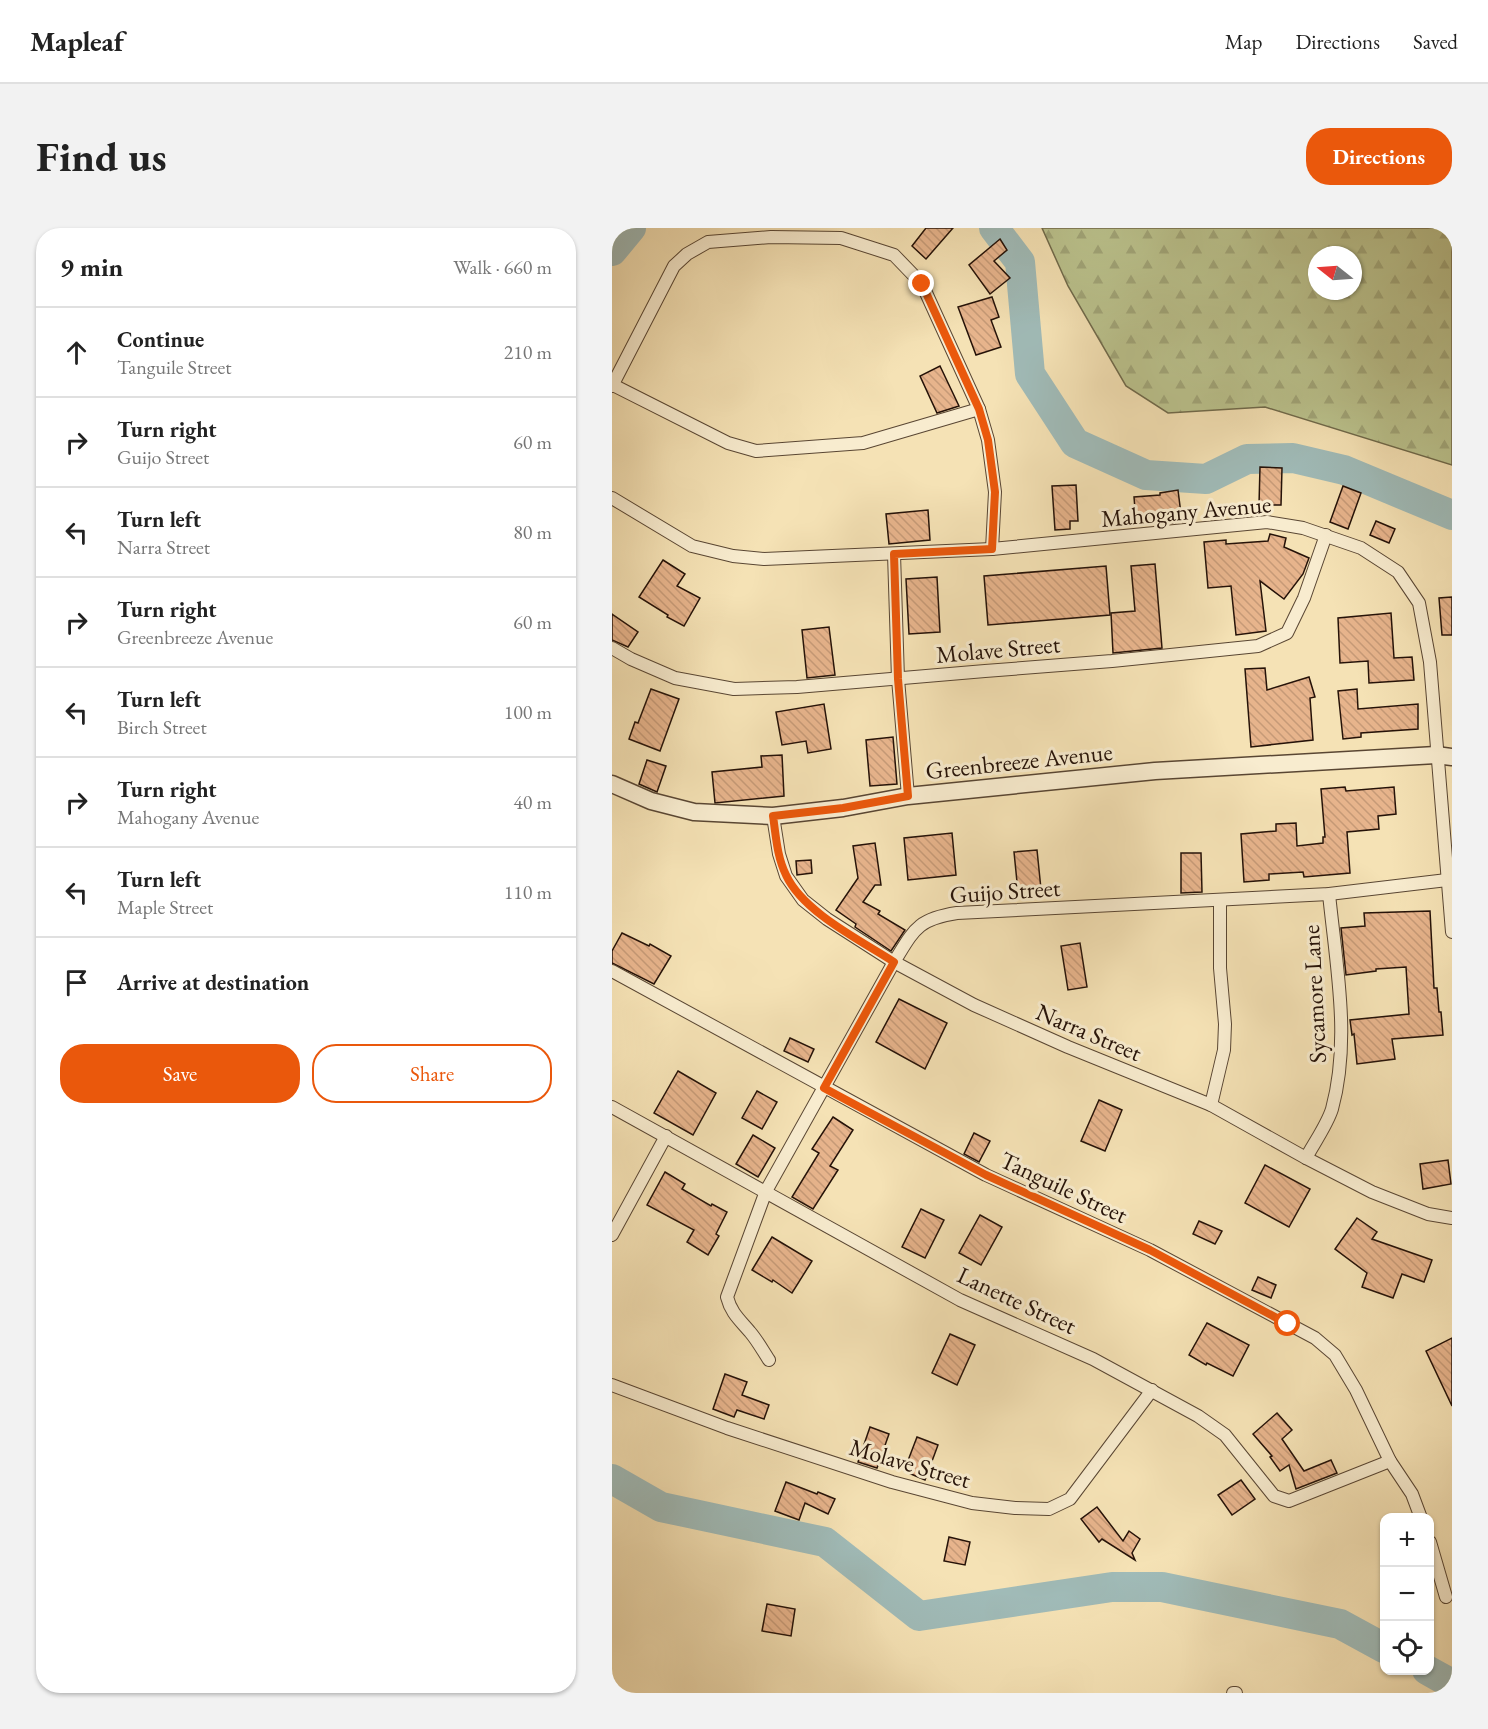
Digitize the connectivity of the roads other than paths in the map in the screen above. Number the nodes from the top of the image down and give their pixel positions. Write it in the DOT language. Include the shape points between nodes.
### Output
graph roads {
  1 [pos="612,386"];
  2 [pos="979,409"];
  3 [pos="612,498"];
  4 [pos="1326,535"];
  5 [pos="992,549"];
  6 [pos="894,554"];
  7 [pos="612,648"];
  8 [pos="898,679"];
  9 [pos="1447,754"];
  10 [pos="612,784"];
  11 [pos="908,796"];
  12 [pos="773,816"];
  13 [pos="1447,880"];
  14 [pos="1329,894"];
  15 [pos="1220,900"];
  16 [pos="1452,932"];
  17 [pos="894,962"];
  18 [pos="612,971"];
  19 [pos="824,1088"];
  20 [pos="1210,1105"];
  21 [pos="612,1107"];
  22 [pos="666,1136"];
  23 [pos="1306,1158"];
  24 [pos="766,1191"];
  25 [pos="1452,1218"];
  26 [pos="612,1235"];
  27 [pos="769,1360"];
  28 [pos="612,1385"];
  29 [pos="1152,1390"];
  30 [pos="1390,1461"];
  31 [pos="1419,1513"];
  32 [pos="1434,1556"];
  33 [pos="1446,1597"];
  1 -- 2 [label="street" via="728,443 756,451 863,443"];
  1 -- 2 [label="street" via="663,285 687,254 708,242 771,237 841,238 894,255 922,284"];
  2 -- 5 [label="street" via="995,492"];
  3 -- 6 [label="street, Mahogany Avenue" via="692,546 733,556 764,559"];
  4 -- 5 [label="street, Mahogany Avenue" via="1267,522"];
  4 -- 8 [label="street, Molave Street" via="1287,633 1258,646"];
  4 -- 9 [label="street, Mahogany Avenue" via="1361,548 1398,572 1419,603"];
  5 -- 6 [label="street, Mahogany Avenue"];
  6 -- 8 [label="street"];
  7 -- 8 [label="street, Molave Street" via="675,678 734,689"];
  8 -- 11 [label="street"];
  9 -- 11 [label="street, Greenbreeze Avenue" via="1155,771"];
  9 -- 13 [label="street, Mahogany Avenue"];
  10 -- 12 [label="street, Greenbreeze Avenue" via="651,801 694,812"];
  11 -- 12 [label="street, Greenbreeze Avenue"];
  12 -- 17 [label="street, Narra Street" via="786,876 803,900"];
  13 -- 14 [label="street, Guijo Street"];
  13 -- 16 [label="street, Mahogany Avenue"];
  14 -- 15 [label="street, Guijo Street"];
  14 -- 23 [label="street, Sycamore Lane" via="1341,1031 1340,1070 1331,1111"];
  15 -- 17 [label="street, Guijo Street" via="942,916 917,928"];
  15 -- 20 [label="street" via="1224,1050"];
  17 -- 19 [label="street, Guijo Street"];
  17 -- 20 [label="street, Narra Street" via="974,1005"];
  18 -- 19 [label="street, Tanguile Street"];
  19 -- 24 [label="street, Guijo Street"];
  19 -- 30 [label="street, Tanguile Street" via="986,1175 1171,1261 1315,1338 1335,1355"];
  20 -- 23 [label="street, Narra Street"];
  21 -- 22 [label="street, Lanette Street"];
  22 -- 24 [label="street, Lanette Street"];
  22 -- 26 [label="street"];
  23 -- 25 [label="street, Narra Street" via="1372,1192 1428,1214"];
  24 -- 27 [label="street, Guijo Street" via="727,1297 736,1318"];
  24 -- 29 [label="street, Lanette Street" via="960,1300 1094,1359"];
  28 -- 29 [label="street, Molave Street" via="892,1482 972,1503 1048,1509 1070,1499"];
  29 -- 30 [label="street, Lanette Street" via="1225,1435 1274,1496 1289,1502"];
  30 -- 31 [label="street, Tanguile Street" via="1412,1494"];
  32 -- 33 [label="street"];
}
